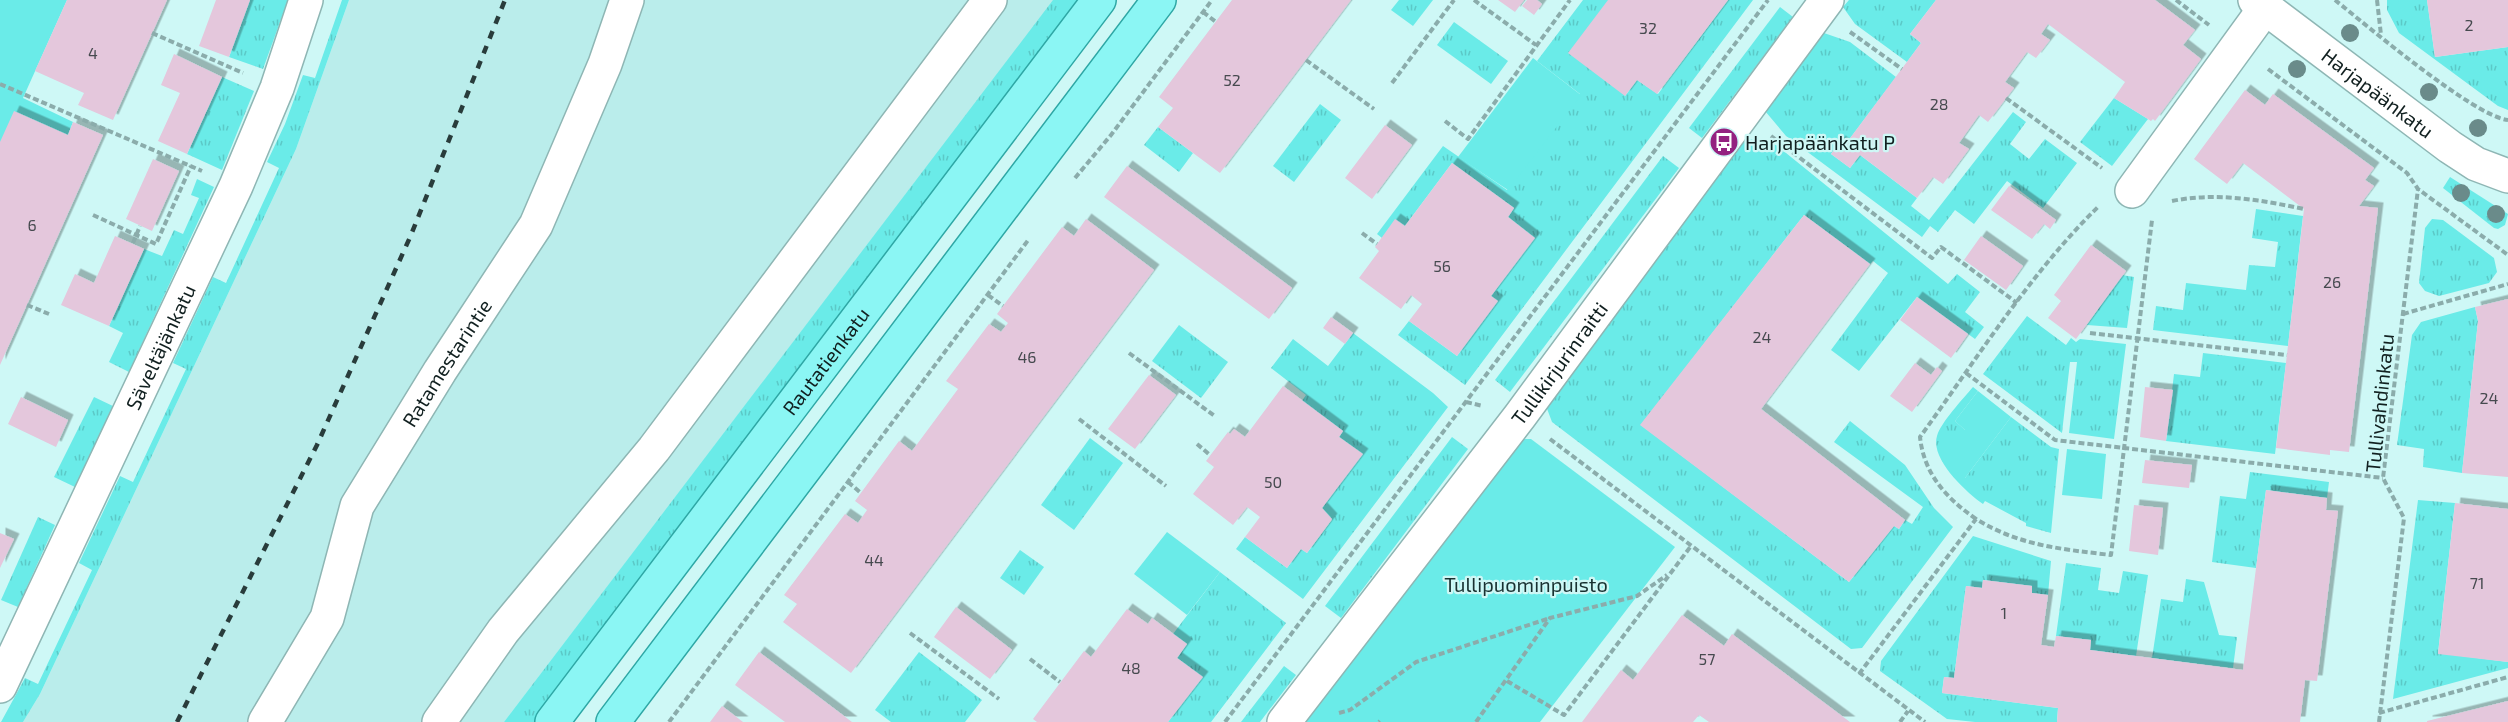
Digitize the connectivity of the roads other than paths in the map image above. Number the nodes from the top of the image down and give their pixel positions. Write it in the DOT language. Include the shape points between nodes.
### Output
graph roads {
  1 [pos="306,0"];
  2 [pos="627,0"];
  3 [pos="990,0"];
  4 [pos="1099,0"];
  5 [pos="1159,0"];
  6 [pos="2260,4"];
  7 [pos="1824,5"];
  8 [pos="2508,176"];
  9 [pos="2143,198"];
  10 [pos="0,686"];
  11 [pos="265,722"];
  12 [pos="439,722"];
  13 [pos="552,722"];
  14 [pos="613,722"];
  15 [pos="1284,722"];
  1 -- 10 [label="street, Säveltäjänkatu" via="277,88 236,186"];
  2 -- 11 [label="street, Ratamestarintie" via="605,64 536,225 357,506 327,618"];
  3 -- 12 [label="street" via="654,449 503,632"];
  4 -- 13 [label="main road, Rautatienkatu"];
  5 -- 14 [label="main road"];
  6 -- 8 [label="street, Harjapäänkatu" via="2450,147 2476,164"];
  6 -- 9 [label="street"];
  7 -- 15 [label="street, Tullikirjurinraitti" via="1520,416"];
}
